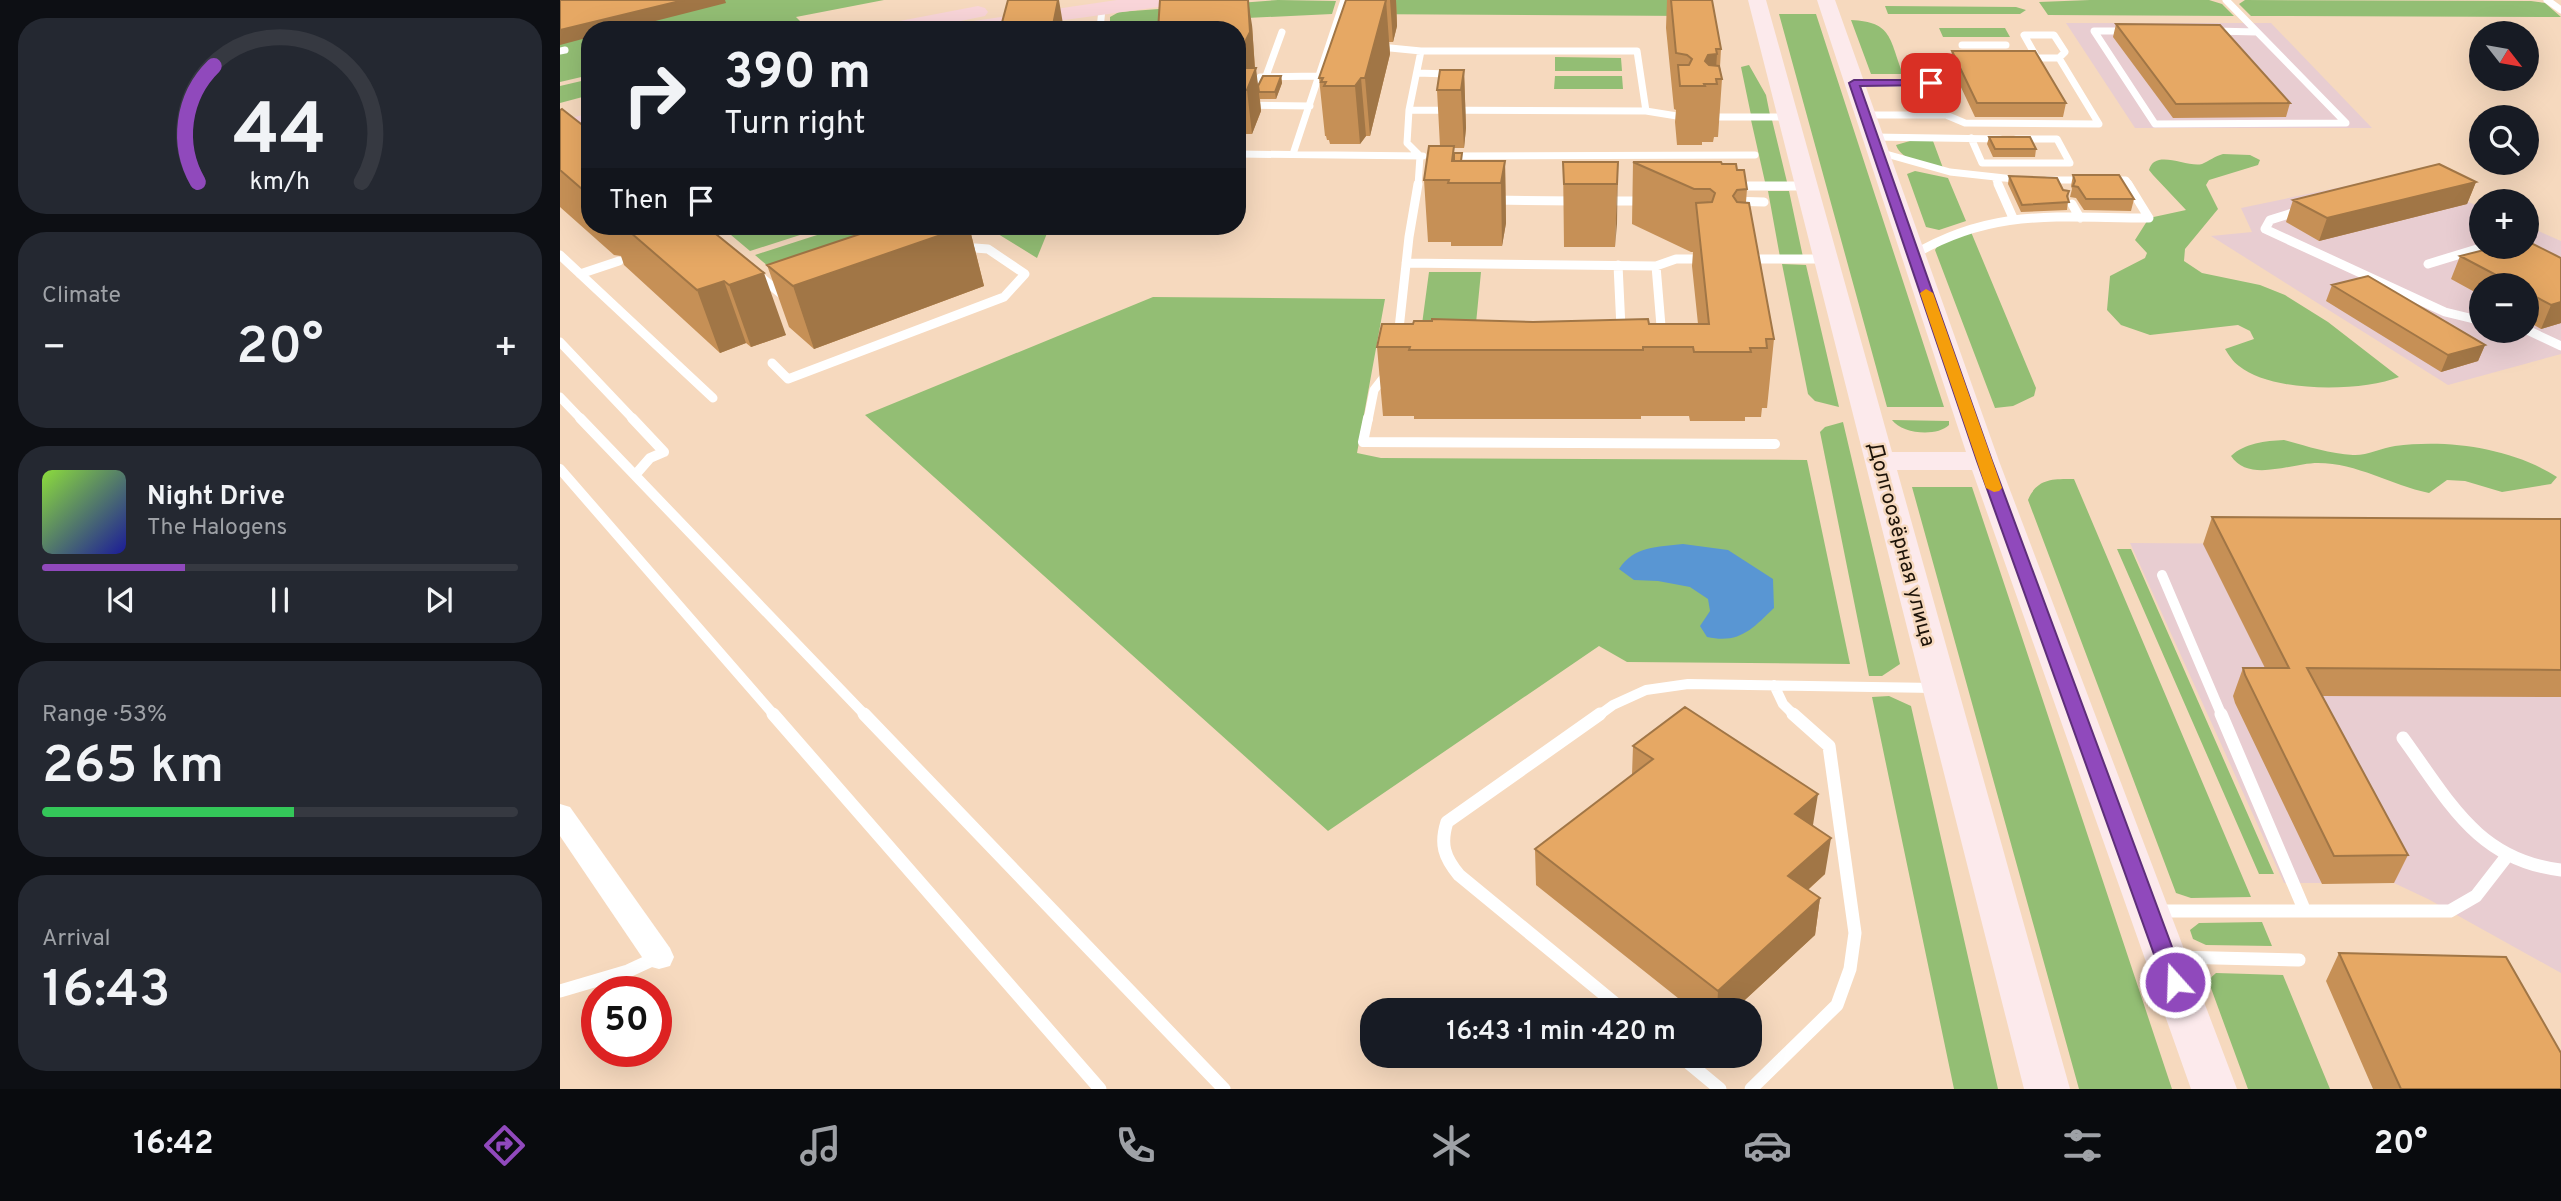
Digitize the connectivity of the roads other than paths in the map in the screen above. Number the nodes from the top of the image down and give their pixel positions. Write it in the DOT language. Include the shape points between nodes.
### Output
graph roads {
  1 [pos="1047,0"];
  2 [pos="1166,0"];
  3 [pos="1344,0"];
  4 [pos="1757,0"];
  5 [pos="1826,0"];
  6 [pos="2226,0"];
  7 [pos="2547,0"];
  8 [pos="1102,8"];
  9 [pos="2561,9"];
  10 [pos="933,21"];
  11 [pos="1014,21"];
  12 [pos="1101,21"];
  13 [pos="2135,31"];
  14 [pos="2203,31"];
  15 [pos="1282,32"];
  16 [pos="2257,32"];
  17 [pos="1962,45"];
  18 [pos="2006,45"];
  19 [pos="1327,47"];
  20 [pos="1337,47"];
  21 [pos="1380,47"];
  22 [pos="1421,51"];
  23 [pos="1970,57"];
  24 [pos="2015,58"];
  25 [pos="2037,58"];
  26 [pos="2059,58"];
  27 [pos="1417,73"];
  28 [pos="1266,76"];
  29 [pos="1319,76"];
  30 [pos="1854,83"];
  31 [pos="1931,83"];
  32 [pos="1446,86"];
  33 [pos="1443,98"];
  34 [pos="581,104"];
  35 [pos="1247,105"];
  36 [pos="1310,106"];
  37 [pos="560,110"];
  38 [pos="1409,110"];
  39 [pos="1441,110"];
  40 [pos="1646,111"];
  41 [pos="1945,115"];
  42 [pos="1683,117"];
  43 [pos="1708,117"];
  44 [pos="1788,117"];
  45 [pos="581,122"];
  46 [pos="560,128"];
  47 [pos="1872,134"];
  48 [pos="1971,138"];
  49 [pos="1246,154"];
  50 [pos="1293,154"];
  51 [pos="1755,155"];
  52 [pos="1420,156"];
  53 [pos="1433,156"];
  54 [pos="1447,156"];
  55 [pos="1996,180"];
  56 [pos="2060,180"];
  57 [pos="1748,186"];
  58 [pos="1807,186"];
  59 [pos="2066,192"];
  60 [pos="1417,200"];
  61 [pos="1430,200"];
  62 [pos="1483,200"];
  63 [pos="1585,201"];
  64 [pos="1596,201"];
  65 [pos="1659,201"];
  66 [pos="1725,201"];
  67 [pos="1764,202"];
  68 [pos="2072,204"];
  69 [pos="2306,209"];
  70 [pos="2013,218"];
  71 [pos="2080,218"];
  72 [pos="699,235"];
  73 [pos="711,235"];
  74 [pos="687,239"];
  75 [pos="718,241"];
  76 [pos="951,247"];
  77 [pos="2469,251"];
  78 [pos="560,255"];
  79 [pos="1913,255"];
  80 [pos="1705,259"];
  81 [pos="1735,259"];
  82 [pos="1826,259"];
  83 [pos="620,261"];
  84 [pos="1406,263"];
  85 [pos="2428,264"];
  86 [pos="1618,265"];
  87 [pos="1656,266"];
  88 [pos="749,267"];
  89 [pos="580,274"];
  90 [pos="791,302"];
  91 [pos="2469,318"];
  92 [pos="1621,328"];
  93 [pos="2539,336"];
  94 [pos="560,342"];
  95 [pos="2561,346"];
  96 [pos="1397,351"];
  97 [pos="1663,351"];
  98 [pos="772,363"];
  99 [pos="1396,363"];
  100 [pos="560,397"];
  101 [pos="713,398"];
  102 [pos="1775,444"];
  103 [pos="1880,461"];
  104 [pos="1984,461"];
  105 [pos="560,469"];
  106 [pos="636,474"];
  107 [pos="2162,575"];
  108 [pos="1774,685"];
  109 [pos="1941,689"];
  110 [pos="2403,738"];
  111 [pos="560,814"];
  112 [pos="2507,856"];
  113 [pos="2561,870"];
  114 [pos="2304,909"];
  115 [pos="2149,911"];
  116 [pos="659,957"];
  117 [pos="2166,957"];
  118 [pos="2299,960"];
  119 [pos="560,990"];
  120 [pos="1608,998"];
  121 [pos="1695,1068"];
  122 [pos="1100,1089"];
  123 [pos="1224,1089"];
  124 [pos="1720,1089"];
  125 [pos="1751,1089"];
  126 [pos="2047,1089"];
  127 [pos="2214,1089"];
  1 -- 10 [label="main road"];
  2 -- 8 [label="main road"];
  3 -- 19 [label="lane"];
  4 -- 44 [label="main road, Долгоозёрная улица"];
  5 -- 30 [label="main road"];
  6 -- 16 [label="lane"];
  7 -- 9 [label="lane"];
  8 -- 11 [label="main road"];
  8 -- 12 [label="lane"];
  13 -- 16 [label="lane" via="2094,31 2155,124 2346,123"];
  14 -- 16 [label="lane"];
  15 -- 28 [label="lane"];
  17 -- 18 [label="lane"];
  19 -- 20 [label="lane"];
  19 -- 29 [label="lane"];
  21 -- 22 [label="lane"];
  22 -- 27 [label="lane"];
  22 -- 40 [label="lane" via="1637,51"];
  23 -- 31 [label="lane" via="1923,60"];
  24 -- 25 [label="lane"];
  25 -- 26 [label="lane"];
  25 -- 26 [label="lane" via="2024,35 2054,35 2066,52"];
  26 -- 41 [label="lane" via="2099,124 1965,123"];
  27 -- 32 [label="lane" via="1448,74"];
  27 -- 38 [label="lane"];
  28 -- 29 [label="lane"];
  28 -- 35 [label="lane" via="1257,79"];
  29 -- 36 [label="lane"];
  30 -- 31 [label="lane"];
  30 -- 47 [label="main road"];
  31 -- 41 [label="lane"];
  33 -- 39 [label="lane"];
  34 -- 37 [label="main road"];
  35 -- 36 [label="lane"];
  36 -- 50 [label="lane"];
  38 -- 39 [label="lane"];
  38 -- 52 [label="lane" via="1407,143"];
  39 -- 40 [label="lane"];
  40 -- 42 [label="lane"];
  41 -- 47 [label="lane"];
  43 -- 44 [label="lane"];
  44 -- 58 [label="main road, Долгоозёрная улица"];
  45 -- 46 [label="main road"];
  47 -- 48 [label="lane"];
  47 -- 55 [label="lane" via="1951,174"];
  47 -- 79 [label="main road"];
  48 -- 48 [label="lane" via="1982,163 2070,163 2057,139"];
  49 -- 50 [label="lane"];
  50 -- 52 [label="lane"];
  51 -- 54 [label="lane"];
  52 -- 53 [label="lane"];
  52 -- 60 [label="lane"];
  55 -- 56 [label="lane"];
  55 -- 70 [label="lane"];
  56 -- 59 [label="lane"];
  56 -- 71 [label="lane" via="2126,180 2149,218"];
  57 -- 58 [label="lane"];
  58 -- 82 [label="main road, Долгоозёрная улица"];
  60 -- 61 [label="lane"];
  60 -- 84 [label="lane"];
  62 -- 63 [label="lane"];
  64 -- 65 [label="lane"];
  66 -- 67 [label="lane"];
  68 -- 71 [label="lane"];
  69 -- 91 [label="lane" via="2270,220 2265,229 2445,312"];
  70 -- 71 [label="lane"];
  70 -- 79 [label="lane" via="1940,238"];
  72 -- 74 [label="lane"];
  73 -- 75 [label="lane"];
  76 -- 98 [label="lane" via="988,249 1025,274 1004,297 788,379"];
  77 -- 85 [label="lane"];
  78 -- 89 [label="lane"];
  79 -- 104 [label="main road"];
  80 -- 87 [label="lane" via="1676,259"];
  81 -- 82 [label="lane"];
  82 -- 103 [label="main road, Долгоозёрная улица"];
  83 -- 89 [label="lane"];
  84 -- 86 [label="lane"];
  84 -- 96 [label="lane"];
  86 -- 87 [label="lane"];
  86 -- 92 [label="lane"];
  87 -- 97 [label="lane"];
  88 -- 90 [label="lane"];
  89 -- 101 [label="lane"];
  93 -- 95 [label="lane"];
  94 -- 106 [label="lane" via="664,452 650,458"];
  99 -- 102 [label="lane" via="1374,390 1363,442"];
  100 -- 106 [label="lane"];
  103 -- 104 [label="main road"];
  103 -- 109 [label="main road, Долгоозёрная улица"];
  104 -- 115 [label="main road"];
  105 -- 122 [label="lane"];
  106 -- 123 [label="lane"];
  107 -- 114 [label="lane"];
  108 -- 109 [label="lane"];
  108 -- 120 [label="lane" via="1688,684 1646,690 1613,705 1447,822 1442,836 1444,857 1459,875"];
  108 -- 125 [label="lane" via="1777,700 1829,746 1855,933 1850,969 1837,1005"];
  109 -- 126 [label="main road, Долгоозёрная улица"];
  110 -- 112 [label="lane" via="2478,837"];
  111 -- 116 [label="street"];
  112 -- 113 [label="lane" via="2532,867"];
  112 -- 114 [label="lane" via="2474,900 2450,911"];
  114 -- 115 [label="lane"];
  115 -- 117 [label="main road"];
  116 -- 119 [label="lane"];
  117 -- 118 [label="lane"];
  117 -- 127 [label="main road"];
  121 -- 124 [label="lane"];
}
